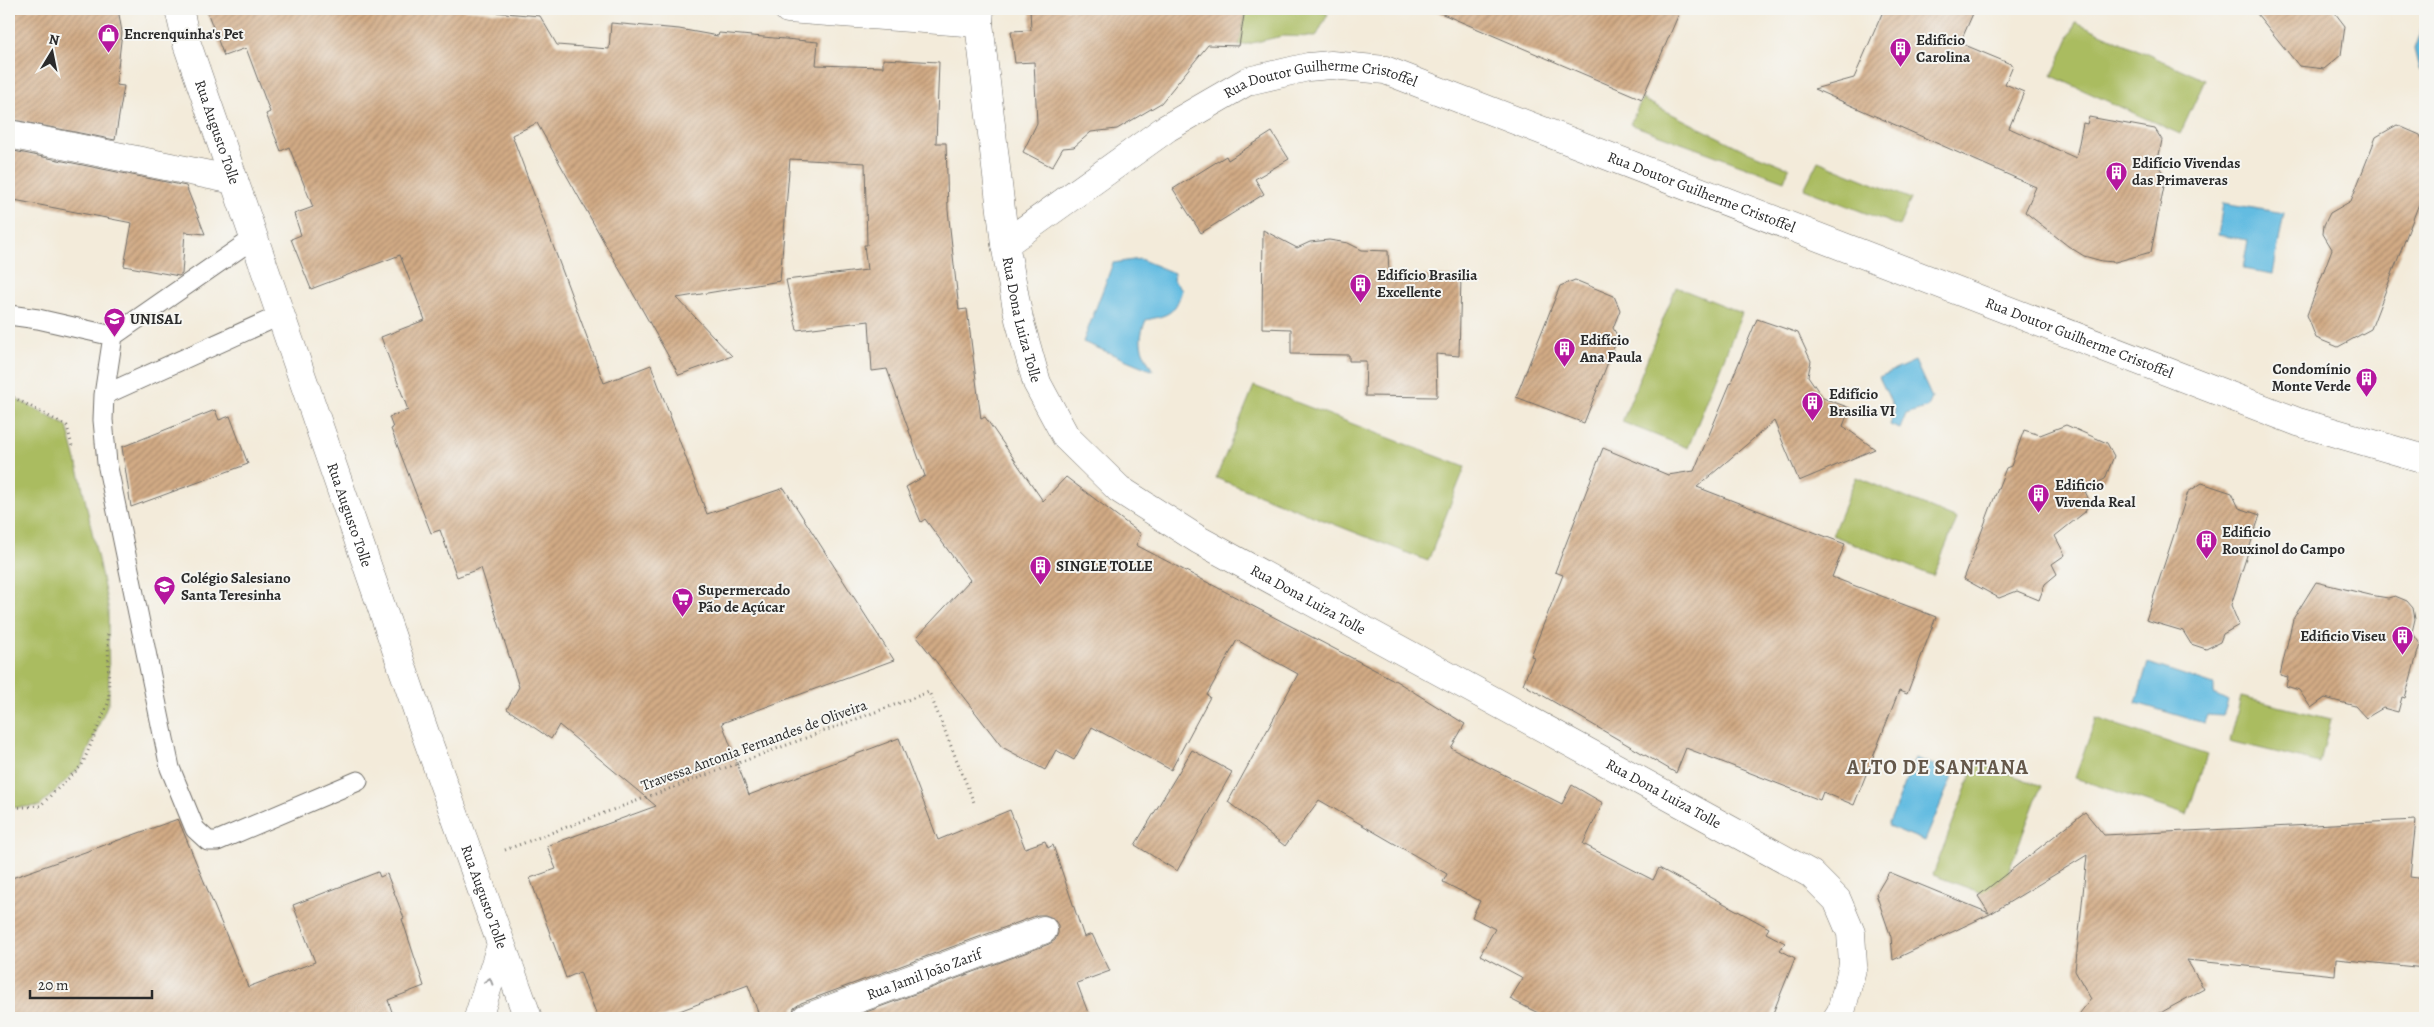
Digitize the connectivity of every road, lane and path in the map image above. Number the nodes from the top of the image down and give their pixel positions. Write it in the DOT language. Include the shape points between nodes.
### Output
graph roads {
  1 [pos="179,9"];
  2 [pos="788,9"];
  3 [pos="980,16"];
  4 [pos="9,134"];
  5 [pos="234,180"];
  6 [pos="254,238"];
  7 [pos="1005,244"];
  8 [pos="281,315"];
  9 [pos="9,316"];
  10 [pos="113,336"];
  11 [pos="9,394"];
  12 [pos="104,395"];
  13 [pos="74,453"];
  14 [pos="2425,459"];
  15 [pos="108,625"];
  16 [pos="358,781"];
  17 [pos="974,805"];
  18 [pos="9,808"];
  19 [pos="472,862"];
  20 [pos="1043,930"];
  21 [pos="501,945"];
  22 [pos="478,1018"];
  23 [pos="528,1018"];
  24 [pos="806,1018"];
  25 [pos="1837,1018"];
  1 -- 5 [label="street, Rua Augusto Tolle" via="187,44"];
  2 -- 3 [label="street"];
  3 -- 7 [label="street, Rua Dona Luiza Tolle"];
  4 -- 5 [label="street"];
  5 -- 6 [label="street, Rua Augusto Tolle"];
  6 -- 8 [label="street, Rua Augusto Tolle"];
  6 -- 10 [label="lane"];
  7 -- 14 [label="street, Rua Doutor Guilherme Cristoffel" via="1167,128 1248,81 1308,67 1385,70 2298,422"];
  7 -- 25 [label="street, Rua Dona Luiza Tolle" via="1037,383 1066,437 1118,489 1199,540 1811,874 1837,900 1851,933 1853,965"];
  8 -- 12 [label="lane"];
  8 -- 19 [label="street, Rua Augusto Tolle"];
  9 -- 10 [label="lane" via="38,319"];
  10 -- 12 [label="lane"];
  11 -- 13 [label="path" via="67,426"];
  12 -- 16 [label="lane" via="107,464 168,758 195,829 208,841 217,841"];
  15 -- 18 [label="path" via="108,701 82,765 40,806"];
  17 -- 19 [label="path, Travessa Antonia Fernandes de Oliveira" via="929,692"];
  19 -- 21 [label="street, Rua Augusto Tolle"];
  20 -- 24 [label="street, Rua Jamil João Zarif"];
  22 -- 21 [label="street, one-way"];
  21 -- 23 [label="street, Rua Augusto Tolle"];
}
